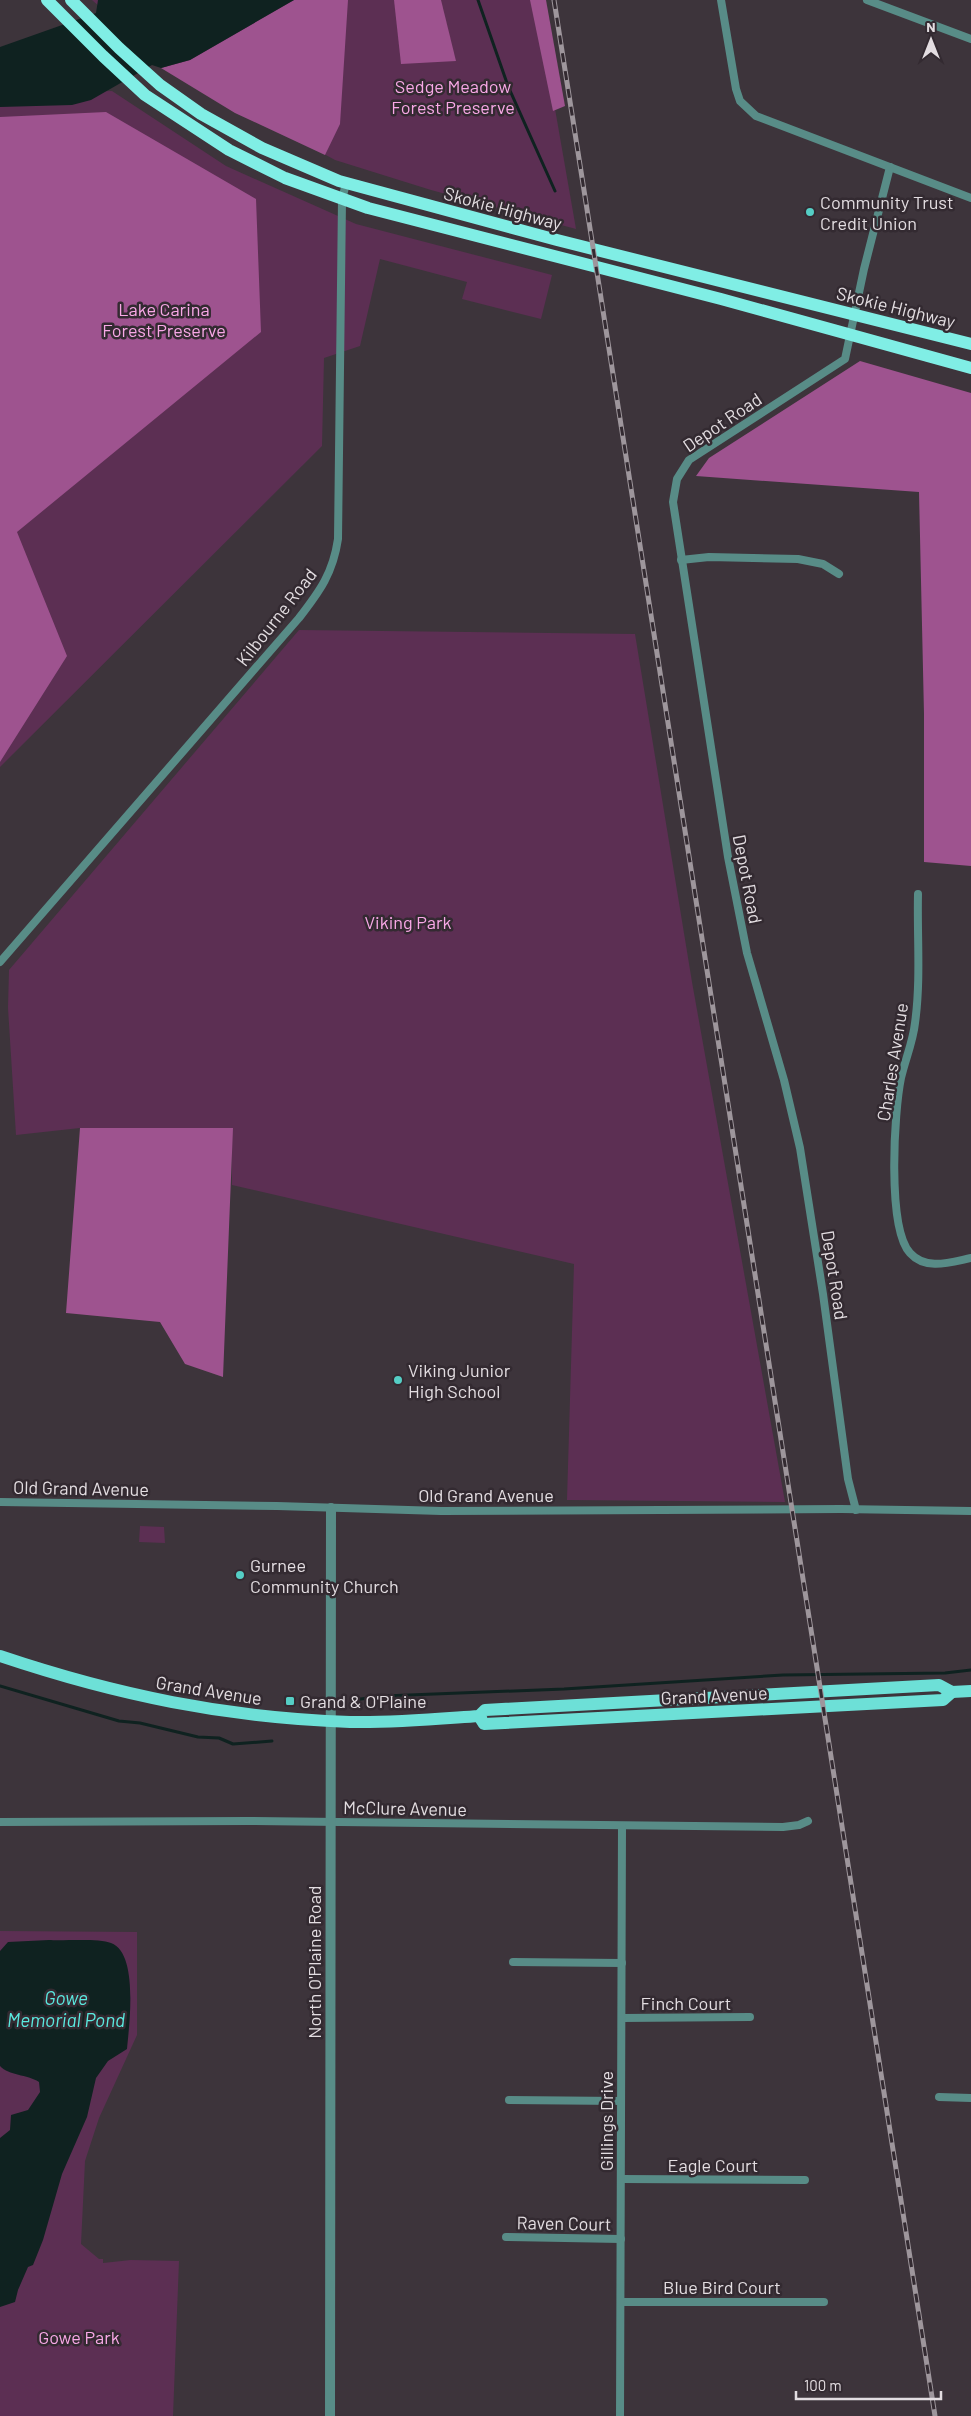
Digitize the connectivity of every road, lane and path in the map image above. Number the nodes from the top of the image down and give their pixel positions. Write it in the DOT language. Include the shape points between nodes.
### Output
graph roads {
  1 [pos="48,0"];
  2 [pos="721,0"];
  3 [pos="867,0"];
  4 [pos="73,2"];
  5 [pos="971,40"];
  6 [pos="890,167"];
  7 [pos="346,183"];
  8 [pos="971,198"];
  9 [pos="342,200"];
  10 [pos="854,315"];
  11 [pos="850,335"];
  12 [pos="971,344"];
  13 [pos="971,368"];
  14 [pos="682,560"];
  15 [pos="839,574"];
  16 [pos="918,894"];
  17 [pos="0,962"];
  18 [pos="971,1258"];
  19 [pos="0,1502"];
  20 [pos="331,1508"];
  21 [pos="856,1510"];
  22 [pos="971,1511"];
  23 [pos="0,1656"];
  24 [pos="971,1691"];
  25 [pos="331,1721"];
  26 [pos="808,1821"];
  27 [pos="0,1822"];
  28 [pos="330,1822"];
  29 [pos="622,1826"];
  30 [pos="513,1962"];
  31 [pos="622,1963"];
  32 [pos="750,2017"];
  33 [pos="622,2018"];
  34 [pos="938,2097"];
  35 [pos="971,2098"];
  36 [pos="509,2100"];
  37 [pos="621,2101"];
  38 [pos="621,2180"];
  39 [pos="805,2180"];
  40 [pos="506,2237"];
  41 [pos="621,2239"];
  42 [pos="620,2302"];
  43 [pos="824,2302"];
  44 [pos="330,2416"];
  45 [pos="620,2416"];
  1 -- 9 [label="highway, Skokie Highway" via="145,95 229,150 285,178"];
  2 -- 6 [label="street" via="736,89 746,109 771,123"];
  3 -- 5 [label="street"];
  4 -- 7 [label="highway, Skokie Highway" via="160,85 230,131 296,164"];
  6 -- 8 [label="street"];
  6 -- 10 [label="street, Depot Road"];
  7 -- 9 [label="street, Kilbourne Road"];
  7 -- 10 [label="highway, Skokie Highway"];
  9 -- 11 [label="highway, Skokie Highway"];
  9 -- 17 [label="street, Kilbourne Road" via="338,539 331,571 299,618"];
  10 -- 11 [label="street, Depot Road"];
  10 -- 12 [label="highway, Skokie Highway"];
  11 -- 13 [label="highway, Skokie Highway"];
  11 -- 14 [label="street, Depot Road" via="845,358 689,460 681,470 672,502"];
  14 -- 15 [label="street" via="709,557 798,559 823,564"];
  14 -- 21 [label="street, Depot Road" via="738,910 800,1148 848,1479"];
  16 -- 18 [label="street, Charles Avenue" via="919,983 915,1024 901,1078 897,1111 896,1194 900,1233 910,1253 933,1264"];
  19 -- 20 [label="street, Old Grand Avenue"];
  20 -- 21 [label="street, Old Grand Avenue" via="441,1511"];
  20 -- 25 [label="street, North O'Plaine Road"];
  21 -- 22 [label="street, Old Grand Avenue"];
  23 -- 25 [label="main road, Grand Avenue" via="103,1688 168,1702 245,1714"];
  24 -- 25 [label="main road, Grand Avenue" via="952,1692 943,1700 484,1724 479,1716"];
  25 -- 28 [label="street, North O'Plaine Road"];
  26 -- 29 [label="street, McClure Avenue" via="783,1827"];
  27 -- 28 [label="street, McClure Avenue"];
  28 -- 29 [label="street, McClure Avenue"];
  28 -- 44 [label="street, North O'Plaine Road"];
  29 -- 31 [label="street, Gillings Drive"];
  30 -- 31 [label="street"];
  31 -- 33 [label="street, Gillings Drive"];
  32 -- 33 [label="street, Finch Court"];
  33 -- 37 [label="street, Gillings Drive"];
  34 -- 35 [label="street"];
  36 -- 37 [label="street"];
  37 -- 38 [label="street, Gillings Drive"];
  38 -- 39 [label="street, Eagle Court"];
  38 -- 41 [label="street, Gillings Drive"];
  40 -- 41 [label="street, Raven Court"];
  41 -- 42 [label="street, Gillings Drive"];
  42 -- 43 [label="street, Blue Bird Court"];
  42 -- 45 [label="street, Gillings Drive"];
}
